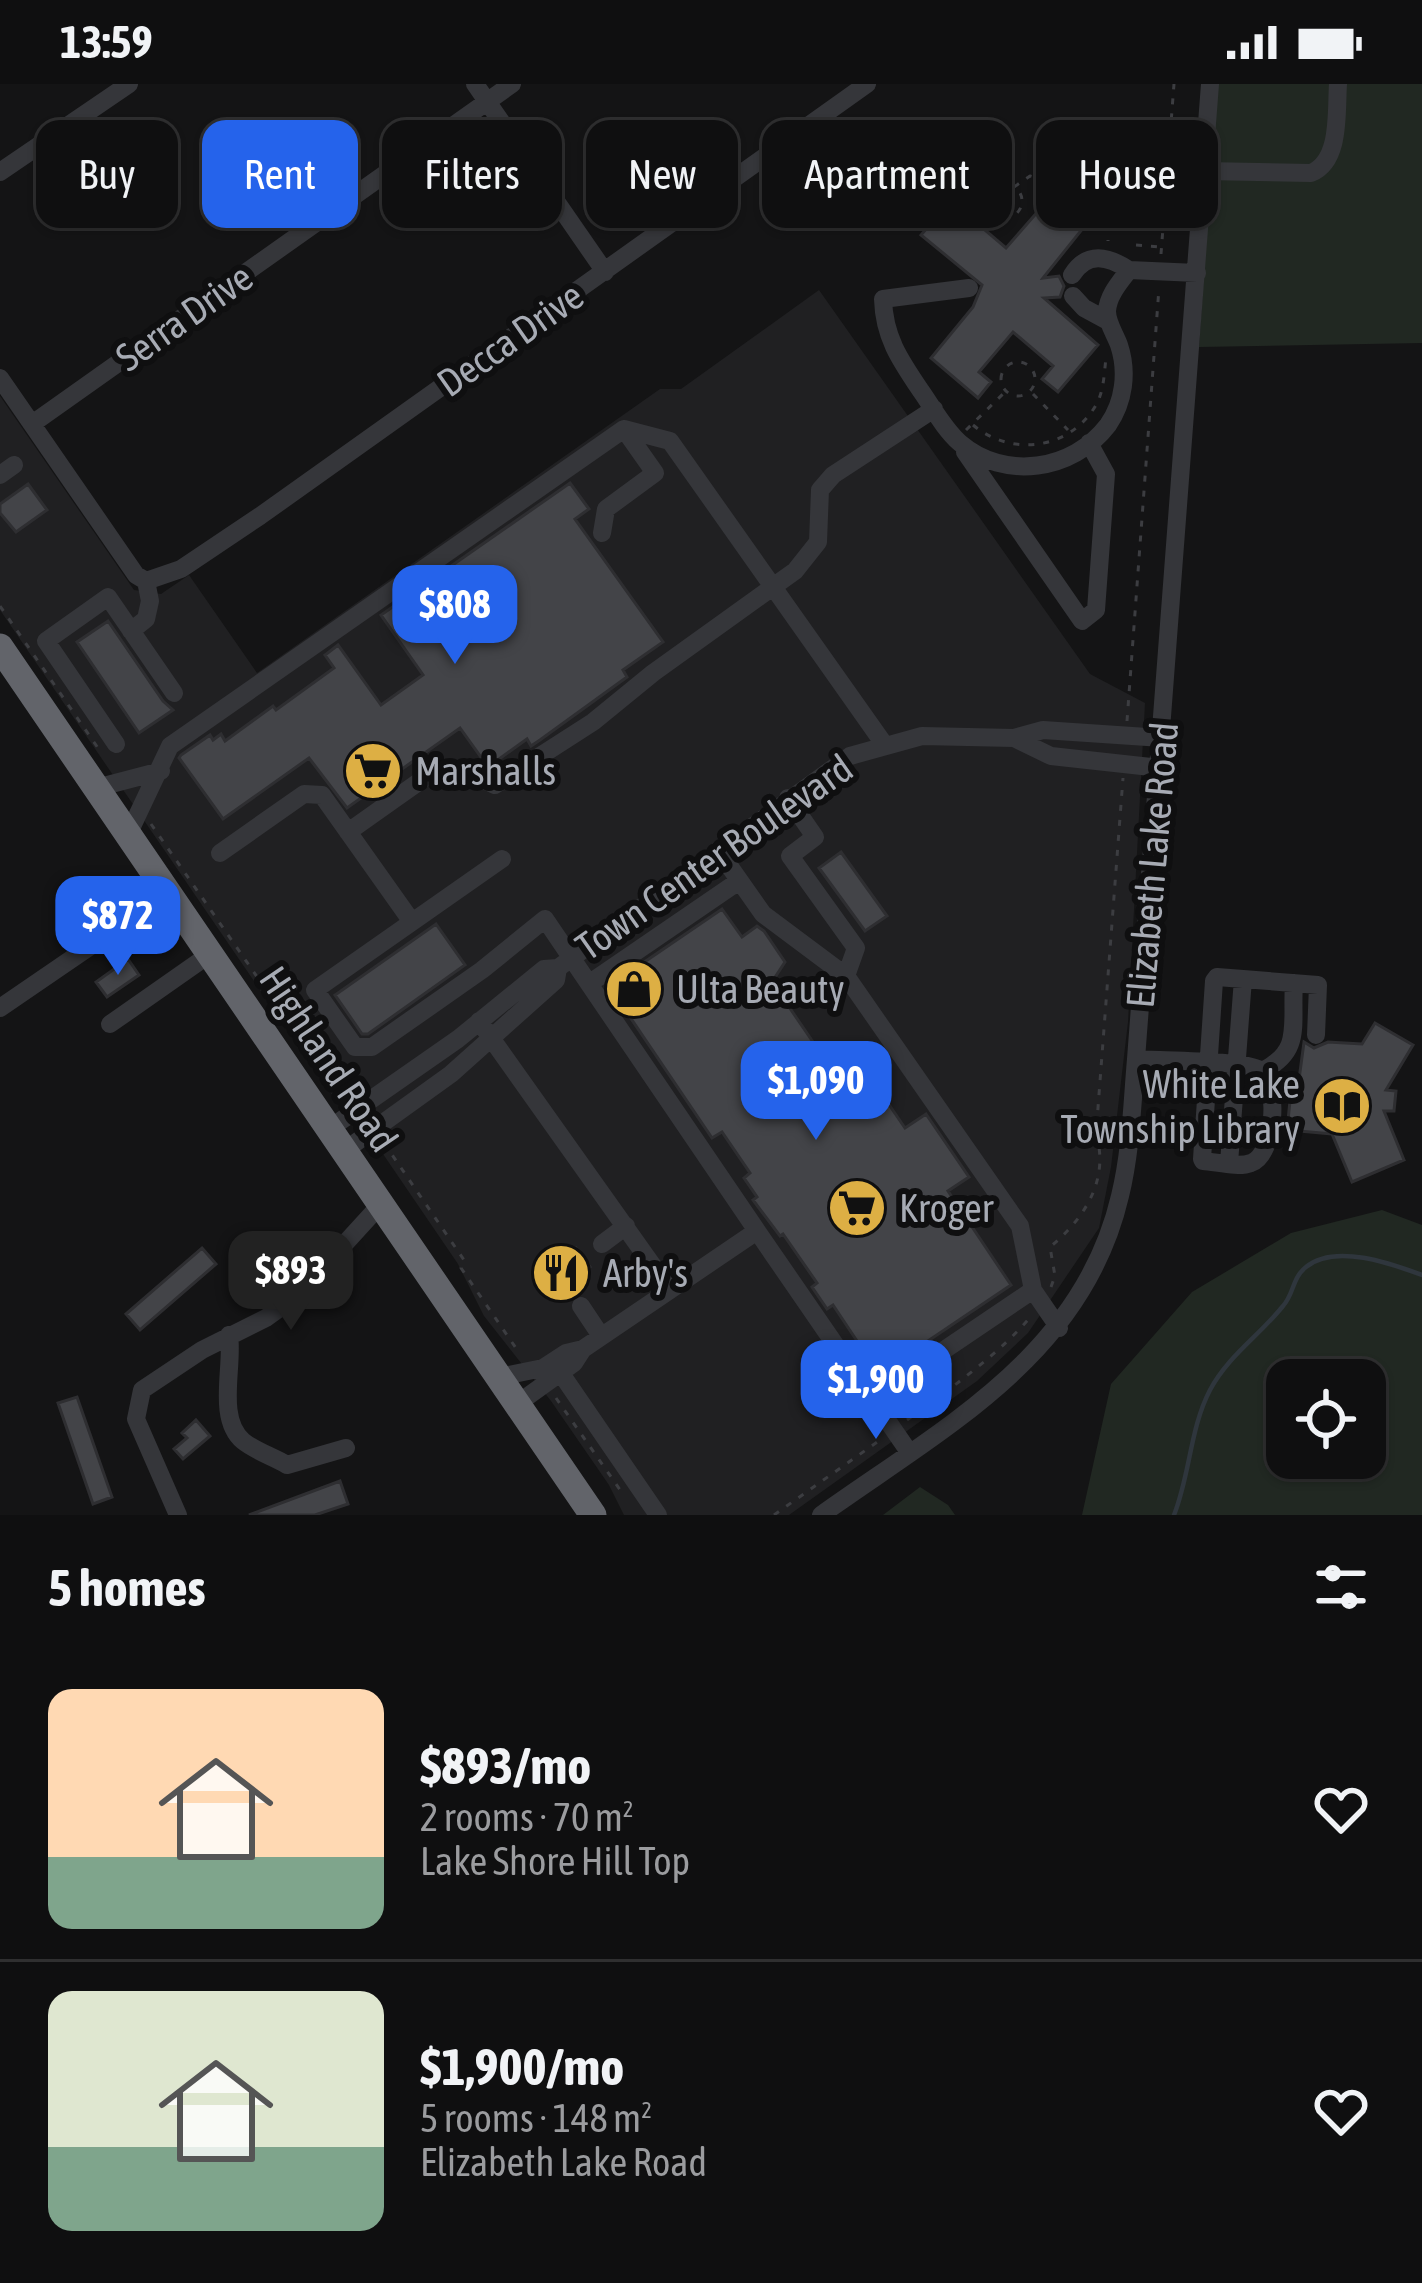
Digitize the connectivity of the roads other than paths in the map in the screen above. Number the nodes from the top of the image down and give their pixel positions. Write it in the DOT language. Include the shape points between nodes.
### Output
graph roads {
  1 [pos="129,84"];
  2 [pos="475,84"];
  3 [pos="512,84"];
  4 [pos="866,84"];
  5 [pos="1210,84"];
  6 [pos="1338,84"];
  7 [pos="487,102"];
  8 [pos="1208,120"];
  9 [pos="1218,171"];
  10 [pos="0,172"];
  11 [pos="1200,228"];
  12 [pos="1129,270"];
  13 [pos="605,272"];
  14 [pos="1196,273"];
  15 [pos="969,288"];
  16 [pos="1108,321"];
  17 [pos="0,378"];
  18 [pos="934,410"];
  19 [pos="32,424"];
  20 [pos="624,429"];
  21 [pos="955,439"];
  22 [pos="1089,443"];
  23 [pos="602,533"];
  24 [pos="146,581"];
  25 [pos="774,588"];
  26 [pos="131,631"];
  27 [pos="0,647"];
  28 [pos="42,671"];
  29 [pos="174,693"];
  30 [pos="83,730"];
  31 [pos="1014,738"];
  32 [pos="1162,738"];
  33 [pos="884,744"];
  34 [pos="110,750"];
  35 [pos="1160,768"];
  36 [pos="161,771"];
  37 [pos="97,788"];
  38 [pos="788,798"];
  39 [pos="141,831"];
  40 [pos="348,832"];
  41 [pos="718,850"];
  42 [pos="220,854"];
  43 [pos="502,859"];
  44 [pos="739,881"];
  45 [pos="168,893"];
  46 [pos="412,922"];
  47 [pos="210,954"];
  48 [pos="565,962"];
  49 [pos="846,976"];
  50 [pos="1243,979"];
  51 [pos="590,983"];
  52 [pos="1294,983"];
  53 [pos="0,1008"];
  54 [pos="479,1021"];
  55 [pos="110,1024"];
  56 [pos="1316,1035"];
  57 [pos="490,1038"];
  58 [pos="1136,1059"];
  59 [pos="1208,1063"];
  60 [pos="1235,1065"];
  61 [pos="1262,1071"];
  62 [pos="337,1140"];
  63 [pos="1229,1163"];
  64 [pos="380,1204"];
  65 [pos="626,1226"];
  66 [pos="757,1231"];
  67 [pos="602,1244"];
  68 [pos="670,1290"];
  69 [pos="1037,1296"];
  70 [pos="581,1306"];
  71 [pos="1059,1328"];
  72 [pos="229,1335"];
  73 [pos="601,1336"];
  74 [pos="584,1349"];
  75 [pos="560,1372"];
  76 [pos="499,1378"];
  77 [pos="868,1390"];
  78 [pos="518,1404"];
  79 [pos="346,1448"];
  80 [pos="909,1452"];
  81 [pos="178,1515"];
  82 [pos="593,1515"];
  83 [pos="658,1515"];
  84 [pos="820,1515"];
  1 -- 10 [label="street"];
  2 -- 7 [label="street"];
  3 -- 7 [label="street, Serra Drive"];
  4 -- 13 [label="street, Decca Drive"];
  5 -- 8 [label="street, Elizabeth Lake Road"];
  6 -- 9 [label="street" via="1321,169"];
  7 -- 13 [label="street"];
  7 -- 19 [label="street, Serra Drive"];
  11 -- 14 [label="street, Elizabeth Lake Road"];
  12 -- 14 [label="street"];
  12 -- 16 [label="street" via="1109,300"];
  12 -- 16 [label="street" via="1113,259 1081,263 1072,285 1084,308"];
  13 -- 24 [label="street, Decca Drive" via="260,516 181,569"];
  14 -- 32 [label="street, Elizabeth Lake Road"];
  15 -- 18 [label="street" via="883,299 891,345"];
  16 -- 22 [label="street" via="1123,358 1123,388 1110,422"];
  17 -- 19 [label="street"];
  18 -- 21 [label="street"];
  18 -- 25 [label="street" via="833,475 820,490 811,556"];
  19 -- 24 [label="street"];
  20 -- 23 [label="street" via="655,473 606,509"];
  20 -- 25 [label="street" via="670,441"];
  20 -- 36 [label="street" via="170,746"];
  21 -- 22 [label="street" via="989,461 1021,467 1057,461"];
  21 -- 22 [label="street" via="1082,621 1096,610 1106,474"];
  24 -- 26 [label="street" via="146,620"];
  25 -- 33 [label="street"];
  25 -- 40 [label="street" via="506,780 495,785 437,769"];
  26 -- 28 [label="street" via="107,597 46,641"];
  26 -- 29 [label="street"];
  27 -- 28 [label="highway, Highland Road"];
  28 -- 30 [label="highway, Highland Road"];
  28 -- 30 [label="street"];
  30 -- 34 [label="street"];
  30 -- 37 [label="highway, Highland Road"];
  31 -- 32 [label="street, Town Center Boulevard" via="1043,730"];
  31 -- 33 [label="street, Town Center Boulevard" via="922,736"];
  31 -- 35 [label="street, Town Center Boulevard" via="1051,756"];
  32 -- 35 [label="street, Elizabeth Lake Road"];
  33 -- 38 [label="street, Town Center Boulevard" via="850,756"];
  35 -- 58 [label="street, Elizabeth Lake Road"];
  36 -- 37 [label="street"];
  36 -- 39 [label="street"];
  37 -- 39 [label="highway, Highland Road"];
  38 -- 41 [label="street, Town Center Boulevard"];
  38 -- 49 [label="street" via="815,838 790,856 856,948"];
  39 -- 45 [label="highway, Highland Road"];
  40 -- 42 [label="street" via="322,795 304,794"];
  40 -- 46 [label="street"];
  41 -- 44 [label="street"];
  41 -- 48 [label="street, Town Center Boulevard"];
  43 -- 46 [label="street"];
  44 -- 49 [label="street" via="763,914"];
  44 -- 51 [label="street"];
  45 -- 47 [label="highway, Highland Road"];
  45 -- 53 [label="street"];
  46 -- 48 [label="street" via="315,991 355,1047 372,1047 545,919"];
  47 -- 55 [label="street"];
  47 -- 62 [label="highway, Highland Road"];
  48 -- 51 [label="street"];
  48 -- 54 [label="street, Town Center Boulevard" via="544,969"];
  48 -- 57 [label="street, Town Center Boulevard" via="556,980"];
  49 -- 69 [label="street" via="1020,1226"];
  50 -- 52 [label="street"];
  50 -- 59 [label="street" via="1214,981"];
  50 -- 60 [label="street"];
  51 -- 66 [label="street"];
  52 -- 56 [label="street" via="1318,985"];
  52 -- 61 [label="street" via="1288,1053"];
  54 -- 57 [label="street"];
  54 -- 62 [label="street, Town Center Boulevard"];
  57 -- 62 [label="street, Town Center Boulevard" via="451,1074"];
  57 -- 65 [label="street"];
  58 -- 59 [label="street"];
  58 -- 71 [label="street, Elizabeth Lake Road" via="1114,1220"];
  59 -- 60 [label="street"];
  59 -- 63 [label="street" via="1202,1159"];
  60 -- 61 [label="street"];
  60 -- 63 [label="street"];
  61 -- 63 [label="street" via="1273,1087 1268,1144 1252,1163"];
  62 -- 64 [label="highway, Highland Road"];
  64 -- 72 [label="street" via="298,1295"];
  64 -- 76 [label="highway, Highland Road"];
  65 -- 67 [label="street"];
  65 -- 68 [label="street"];
  66 -- 68 [label="street"];
  66 -- 77 [label="street"];
  68 -- 73 [label="street"];
  69 -- 71 [label="street"];
  69 -- 77 [label="street" via="888,1388"];
  70 -- 73 [label="street"];
  71 -- 80 [label="street, Elizabeth Lake Road" via="989,1395"];
  72 -- 79 [label="street" via="231,1417 244,1443 287,1465"];
  72 -- 81 [label="street" via="142,1390 136,1419"];
  73 -- 74 [label="street"];
  74 -- 75 [label="street"];
  74 -- 76 [label="street"];
  75 -- 78 [label="street"];
  75 -- 83 [label="street"];
  76 -- 78 [label="highway, Highland Road"];
  77 -- 80 [label="street"];
  78 -- 82 [label="highway, Highland Road"];
  80 -- 84 [label="street, Elizabeth Lake Road"];
}
